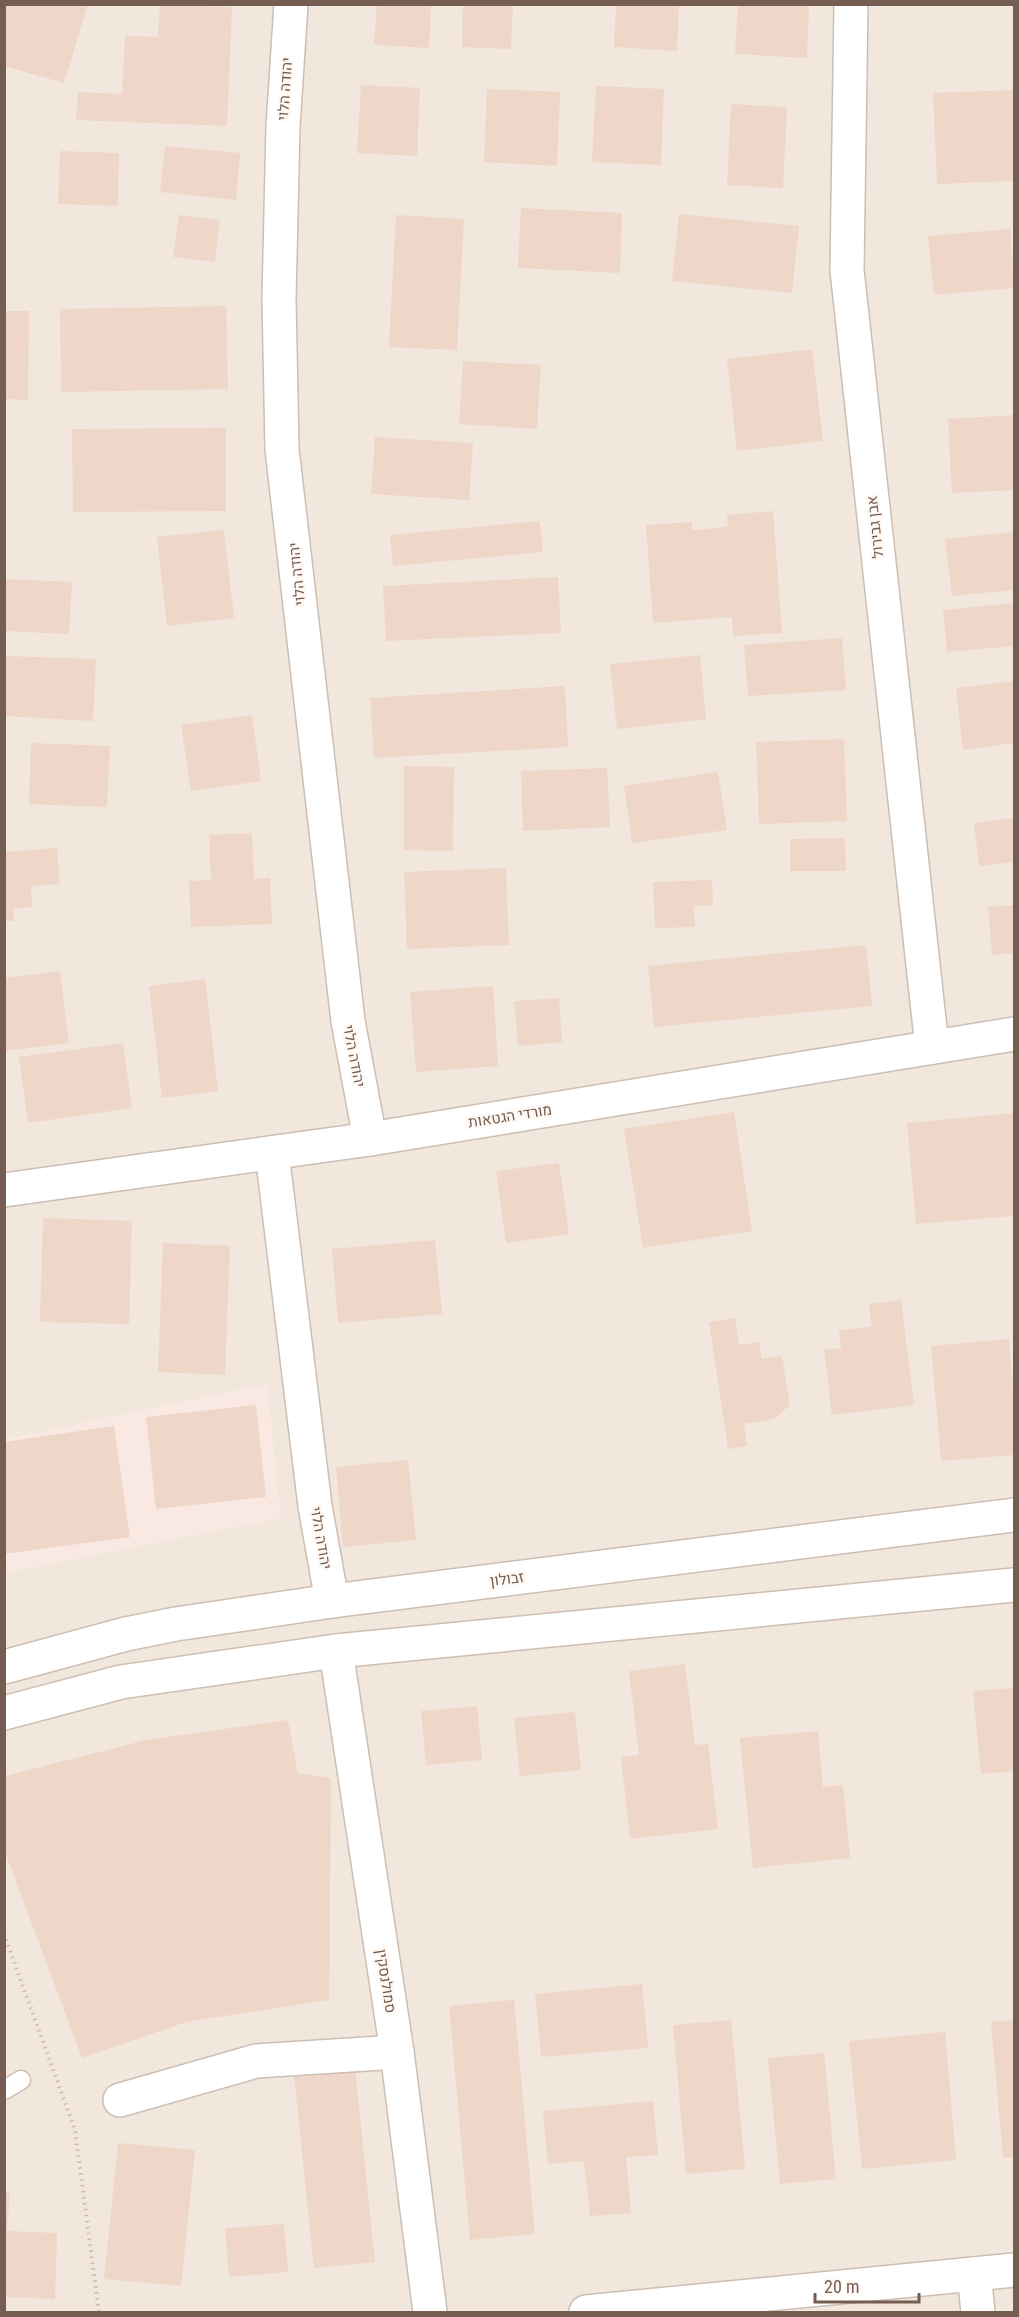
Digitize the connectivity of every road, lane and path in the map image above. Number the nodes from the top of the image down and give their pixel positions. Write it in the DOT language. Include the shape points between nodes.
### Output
graph roads {
  1 [pos="291,4"];
  2 [pos="851,4"];
  3 [pos="1014,1034"];
  4 [pos="932,1047"];
  5 [pos="370,1139"];
  6 [pos="272,1153"];
  7 [pos="4,1190"];
  8 [pos="1014,1515"];
  9 [pos="1014,1585"];
  10 [pos="332,1601"];
  11 [pos="336,1651"];
  12 [pos="4,1667"];
  13 [pos="4,1713"];
  14 [pos="4,1934"];
  15 [pos="397,2052"];
  16 [pos="21,2080"];
  17 [pos="4,2091"];
  18 [pos="120,2100"];
  19 [pos="1014,2270"];
  20 [pos="974,2274"];
  21 [pos="99,2313"];
  22 [pos="430,2313"];
  23 [pos="586,2313"];
  24 [pos="978,2313"];
  1 -- 5 [label="street, יהודה הלוי" via="279,276 282,449 348,1021"];
  2 -- 4 [label="street, אבן גבירול" via="847,270"];
  3 -- 4 [label="street, מורדי הגטאות"];
  4 -- 5 [label="street, מורדי הגטאות"];
  5 -- 6 [label="street, מורדי הגטאות"];
  6 -- 7 [label="street, מורדי הגטאות"];
  6 -- 10 [label="street, יהודה הלוי" via="315,1506"];
  8 -- 10 [label="street, זבולון"];
  9 -- 11 [label="street"];
  10 -- 12 [label="street, זבולון" via="126,1634"];
  11 -- 13 [label="street" via="121,1682"];
  11 -- 15 [label="street, סמולנסקין"];
  14 -- 21 [label="path" via="75,2130"];
  15 -- 18 [label="street" via="256,2061"];
  15 -- 22 [label="street, סמולנסקין"];
  16 -- 17 [label="lane"];
  19 -- 20 [label="street"];
  20 -- 23 [label="street"];
  20 -- 24 [label="street"];
}
